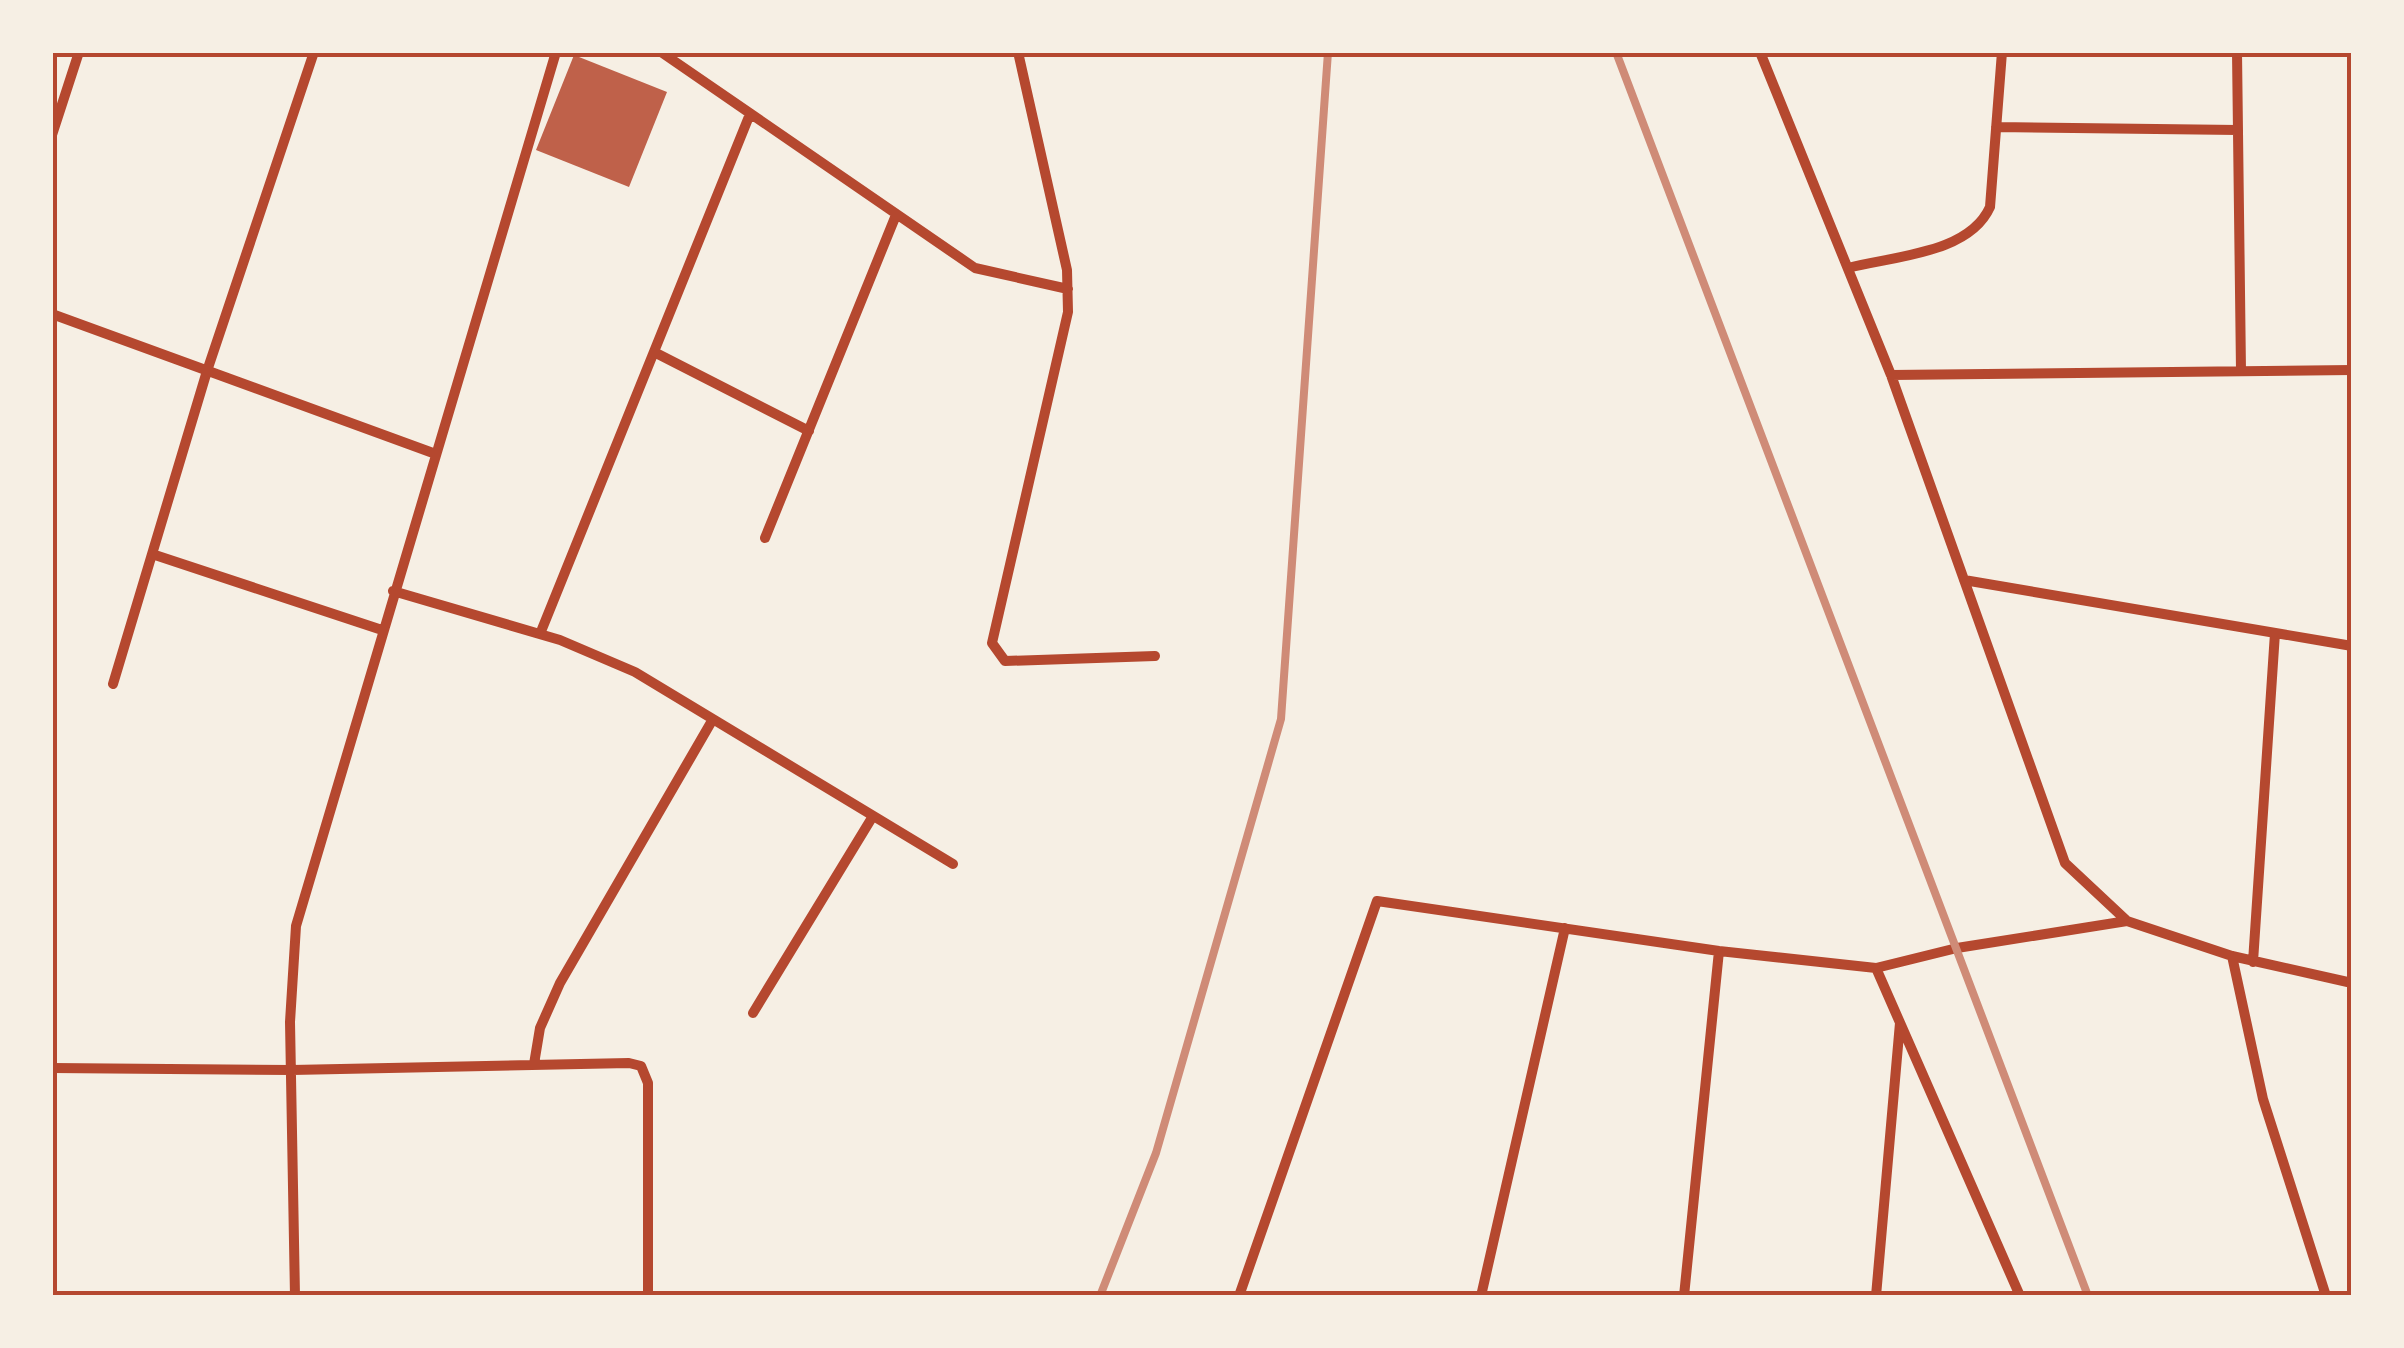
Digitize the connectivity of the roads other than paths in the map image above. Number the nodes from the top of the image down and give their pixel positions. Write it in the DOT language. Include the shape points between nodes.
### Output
graph roads {
  1 [pos="79,52"];
  2 [pos="314,52"];
  3 [pos="556,52"];
  4 [pos="662,52"];
  5 [pos="1018,52"];
  6 [pos="1760,52"];
  7 [pos="2002,52"];
  8 [pos="2237,52"];
  9 [pos="750,114"];
  10 [pos="1996,127"];
  11 [pos="2238,130"];
  12 [pos="52,135"];
  13 [pos="896,216"];
  14 [pos="1848,268"];
  15 [pos="1068,290"];
  16 [pos="52,314"];
  17 [pos="654,352"];
  18 [pos="207,370"];
  19 [pos="2352,370"];
  20 [pos="2242,371"];
  21 [pos="1891,375"];
  22 [pos="809,431"];
  23 [pos="434,453"];
  24 [pos="765,538"];
  25 [pos="152,554"];
  26 [pos="1964,580"];
  27 [pos="393,591"];
  28 [pos="382,630"];
  29 [pos="2275,633"];
  30 [pos="540,634"];
  31 [pos="2352,646"];
  32 [pos="1155,656"];
  33 [pos="113,684"];
  34 [pos="713,719"];
  35 [pos="873,816"];
  36 [pos="953,864"];
  37 [pos="2127,921"];
  38 [pos="1565,928"];
  39 [pos="1719,951"];
  40 [pos="2232,956"];
  41 [pos="2253,962"];
  42 [pos="1876,968"];
  43 [pos="2352,984"];
  44 [pos="753,1013"];
  45 [pos="1900,1021"];
  46 [pos="534,1064"];
  47 [pos="52,1068"];
  48 [pos="292,1070"];
  49 [pos="296,1296"];
  50 [pos="648,1296"];
  51 [pos="1238,1296"];
  52 [pos="1481,1296"];
  53 [pos="1684,1296"];
  54 [pos="1876,1296"];
  55 [pos="2020,1296"];
  56 [pos="2326,1296"];
  1 -- 12 [label="street"];
  2 -- 18 [label="street"];
  3 -- 23 [label="street"];
  4 -- 9 [label="street"];
  5 -- 15 [label="street"];
  6 -- 14 [label="street"];
  7 -- 10 [label="street"];
  8 -- 11 [label="street"];
  9 -- 13 [label="street"];
  9 -- 17 [label="street"];
  10 -- 11 [label="street"];
  10 -- 14 [label="street" via="1990,206 1976,230"];
  11 -- 20 [label="street"];
  13 -- 15 [label="street" via="975,268"];
  13 -- 22 [label="street"];
  14 -- 21 [label="street"];
  15 -- 32 [label="street" via="1064,339 992,643 1005,660"];
  16 -- 18 [label="street"];
  17 -- 22 [label="street"];
  17 -- 30 [label="street"];
  18 -- 23 [label="street"];
  18 -- 25 [label="street"];
  19 -- 20 [label="street"];
  20 -- 21 [label="street"];
  21 -- 26 [label="street"];
  22 -- 24 [label="street"];
  23 -- 27 [label="street"];
  25 -- 28 [label="street"];
  25 -- 33 [label="street"];
  26 -- 29 [label="street"];
  26 -- 37 [label="street" via="2064,863"];
  27 -- 28 [label="street"];
  27 -- 30 [label="street"];
  28 -- 48 [label="street" via="296,926"];
  29 -- 31 [label="street"];
  29 -- 41 [label="street"];
  30 -- 34 [label="street" via="634,672"];
  34 -- 35 [label="street"];
  34 -- 46 [label="street" via="560,982 540,1028"];
  35 -- 36 [label="street"];
  35 -- 44 [label="street"];
  37 -- 40 [label="street"];
  37 -- 42 [label="street"];
  38 -- 39 [label="street"];
  38 -- 51 [label="street" via="1377,901"];
  38 -- 52 [label="street"];
  39 -- 42 [label="street"];
  39 -- 53 [label="street"];
  40 -- 41 [label="street"];
  40 -- 56 [label="street" via="2263,1098"];
  41 -- 43 [label="street"];
  42 -- 45 [label="street"];
  45 -- 54 [label="street"];
  45 -- 55 [label="street"];
  46 -- 48 [label="street"];
  46 -- 50 [label="street" via="629,1062 646,1072"];
  47 -- 48 [label="street"];
  48 -- 49 [label="street"];
}
